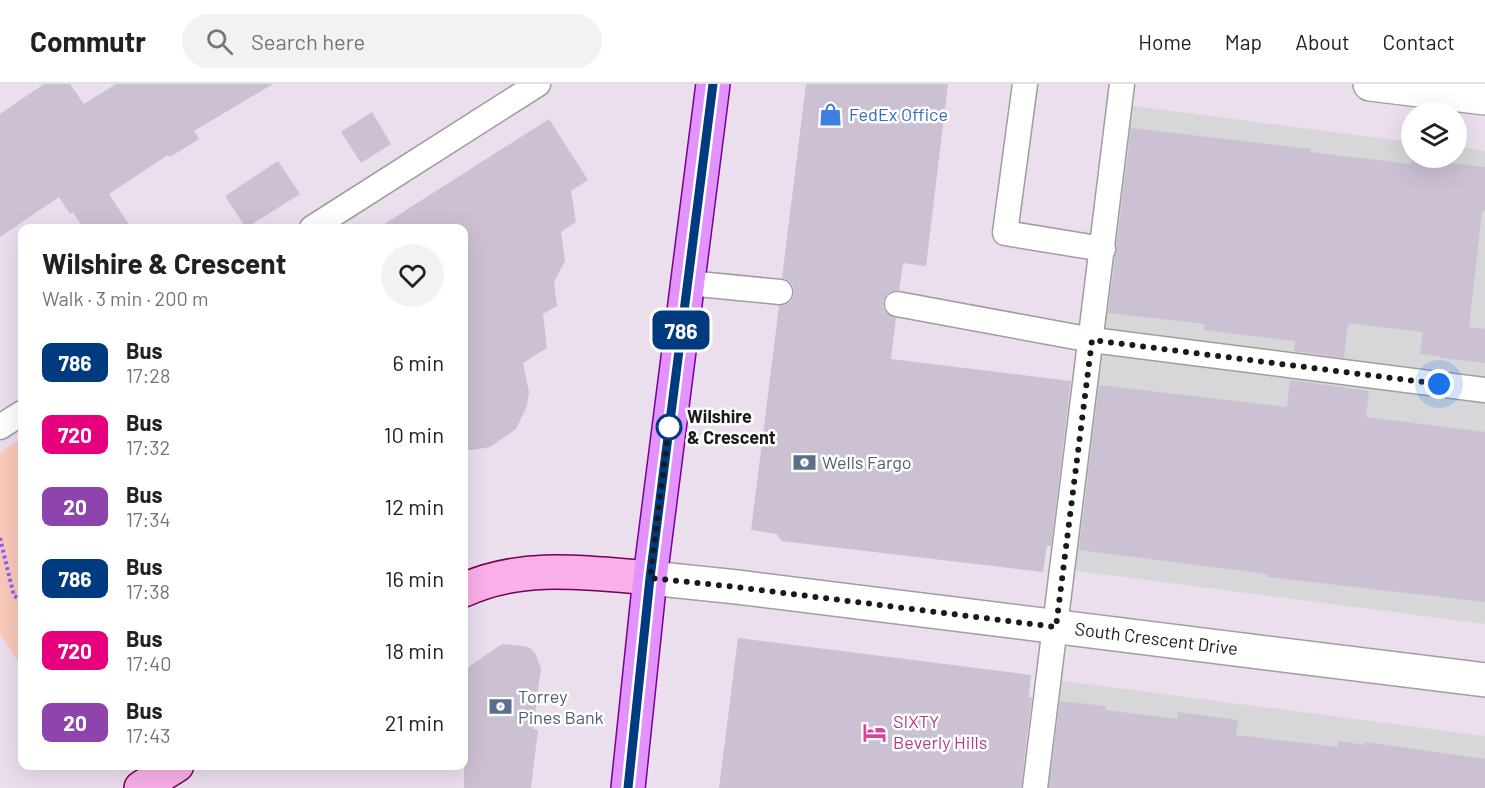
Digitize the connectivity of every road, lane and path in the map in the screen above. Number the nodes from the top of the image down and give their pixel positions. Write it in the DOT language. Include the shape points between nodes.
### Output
graph roads {
  1 [pos="538,84"];
  2 [pos="713,84"];
  3 [pos="1025,84"];
  4 [pos="1122,84"];
  5 [pos="1370,84"];
  6 [pos="1485,98"];
  7 [pos="318,224"];
  8 [pos="1103,249"];
  9 [pos="687,283"];
  10 [pos="780,292"];
  11 [pos="897,304"];
  12 [pos="1092,340"];
  13 [pos="1485,390"];
  14 [pos="18,416"];
  15 [pos="0,428"];
  16 [pos="0,538"];
  17 [pos="650,578"];
  18 [pos="468,589"];
  19 [pos="18,598"];
  20 [pos="1056,627"];
  21 [pos="1485,680"];
  22 [pos="169,770"];
  23 [pos="141,788"];
  24 [pos="628,788"];
  25 [pos="1035,788"];
  1 -- 7 [label="lane"];
  2 -- 9 [label="main road"];
  3 -- 8 [label="lane" via="1005,233"];
  4 -- 8 [label="lane"];
  5 -- 6 [label="street"];
  8 -- 12 [label="lane"];
  9 -- 10 [label="lane"];
  9 -- 17 [label="main road"];
  11 -- 12 [label="lane"];
  12 -- 13 [label="lane"];
  12 -- 20 [label="lane"];
  14 -- 15 [label="lane"];
  16 -- 19 [label="path" via="14,596"];
  17 -- 18 [label="street" via="556,571 482,582"];
  17 -- 20 [label="street, South Crescent Drive"];
  17 -- 24 [label="main road"];
  20 -- 21 [label="street, South Crescent Drive"];
  20 -- 25 [label="lane"];
  22 -- 23 [label="street"];
}
